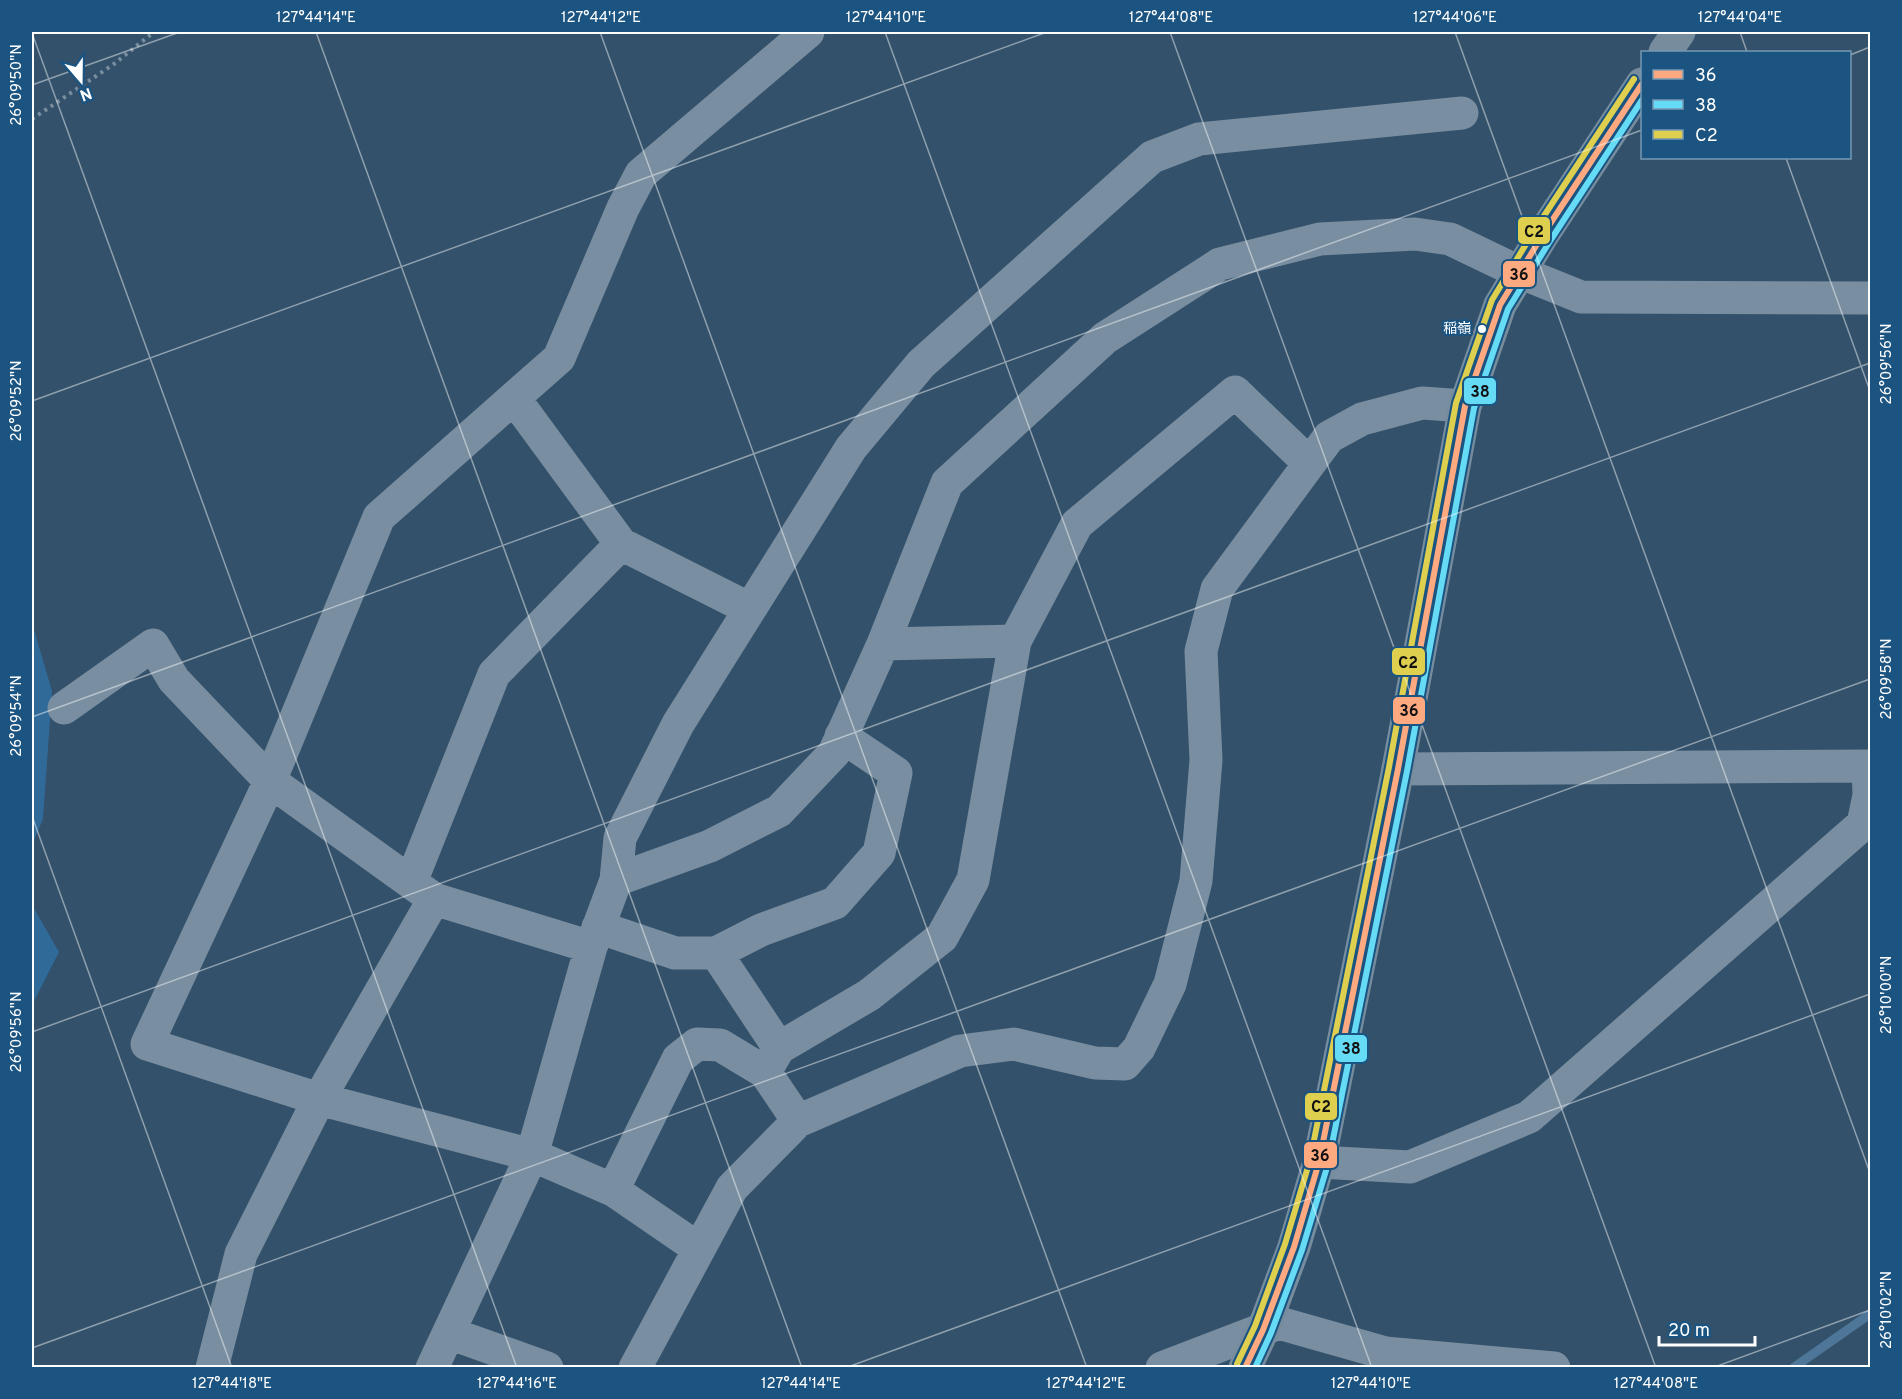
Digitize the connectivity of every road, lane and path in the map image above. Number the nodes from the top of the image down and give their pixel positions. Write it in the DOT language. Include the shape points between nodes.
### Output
graph roads {
  1 [pos="154,32"];
  2 [pos="808,32"];
  3 [pos="1679,32"];
  4 [pos="1666,51"];
  5 [pos="1641,86"];
  6 [pos="1462,113"];
  7 [pos="32,119"];
  8 [pos="1519,272"];
  9 [pos="1870,298"];
  10 [pos="514,398"];
  11 [pos="1466,406"];
  12 [pos="1309,463"];
  13 [pos="621,544"];
  14 [pos="750,609"];
  15 [pos="1015,641"];
  16 [pos="883,644"];
  17 [pos="64,708"];
  18 [pos="841,736"];
  19 [pos="1869,766"];
  20 [pos="1398,769"];
  21 [pos="270,782"];
  22 [pos="616,880"];
  23 [pos="423,891"];
  24 [pos="595,937"];
  25 [pos="716,953"];
  26 [pos="772,1060"];
  27 [pos="319,1099"];
  28 [pos="798,1120"];
  29 [pos="532,1155"];
  30 [pos="1319,1162"];
  31 [pos="613,1190"];
  32 [pos="699,1249"];
  33 [pos="1263,1330"];
  34 [pos="449,1333"];
  35 [pos="212,1368"];
  36 [pos="432,1368"];
  37 [pos="547,1368"];
  38 [pos="635,1368"];
  39 [pos="1162,1368"];
  40 [pos="1245,1368"];
  41 [pos="1554,1368"];
  1 -- 7 [label="path"];
  2 -- 10 [label="street" via="641,174 559,358"];
  3 -- 4 [label="main road"];
  5 -- 8 [label="main road"];
  6 -- 14 [label="street" via="1199,139 1152,157 921,364 851,448"];
  8 -- 9 [label="street" via="1581,297"];
  8 -- 11 [label="main road" via="1500,305"];
  8 -- 16 [label="street" via="1450,239 1415,234 1320,239 1220,264 1105,338 947,483"];
  10 -- 13 [label="street"];
  10 -- 21 [label="street" via="379,517"];
  11 -- 12 [label="street" via="1422,403 1362,419 1329,437"];
  11 -- 20 [label="main road"];
  12 -- 15 [label="street" via="1235,392 1077,524"];
  12 -- 28 [label="street" via="1217,589 1201,651 1206,760 1196,881 1170,984 1139,1048 1125,1064 1095,1063 1014,1044 960,1051"];
  13 -- 14 [label="street"];
  13 -- 23 [label="street" via="494,674"];
  14 -- 22 [label="street" via="678,723 620,838"];
  15 -- 16 [label="street"];
  15 -- 26 [label="street" via="973,880 942,937 869,995"];
  16 -- 18 [label="street"];
  17 -- 21 [label="street" via="153,645 174,680"];
  18 -- 22 [label="street" via="834,753 779,811 710,846"];
  18 -- 25 [label="street" via="896,773 879,853 836,903 761,930"];
  19 -- 20 [label="street"];
  19 -- 30 [label="street" via="1863,824 1529,1116 1410,1167"];
  20 -- 30 [label="main road"];
  21 -- 23 [label="street"];
  21 -- 27 [label="street" via="147,1044"];
  22 -- 24 [label="street"];
  23 -- 24 [label="street"];
  23 -- 27 [label="street"];
  24 -- 25 [label="street" via="675,952"];
  24 -- 29 [label="street"];
  25 -- 26 [label="street"];
  26 -- 28 [label="street"];
  26 -- 31 [label="street" via="720,1045 698,1044 678,1059"];
  27 -- 29 [label="street"];
  27 -- 35 [label="street" via="241,1254"];
  28 -- 32 [label="street" via="732,1188"];
  29 -- 31 [label="street"];
  29 -- 34 [label="street"];
  30 -- 33 [label="main road" via="1294,1247"];
  31 -- 32 [label="street"];
  32 -- 38 [label="street"];
  33 -- 39 [label="street"];
  33 -- 40 [label="main road"];
  33 -- 41 [label="street" via="1279,1323 1385,1353"];
  34 -- 36 [label="street"];
  34 -- 37 [label="street"];
}
